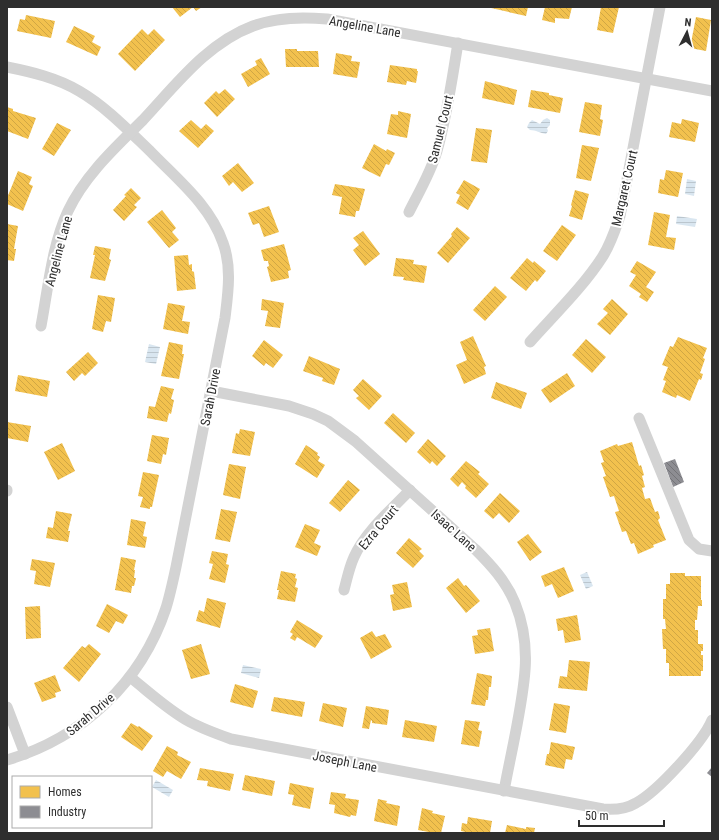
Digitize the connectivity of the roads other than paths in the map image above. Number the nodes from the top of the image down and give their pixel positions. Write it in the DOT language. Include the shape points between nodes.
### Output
graph roads {
  1 [pos="660,7"];
  2 [pos="458,43"];
  3 [pos="7,67"];
  4 [pos="647,78"];
  5 [pos="712,91"];
  6 [pos="130,132"];
  7 [pos="409,212"];
  8 [pos="42,326"];
  9 [pos="530,342"];
  10 [pos="211,391"];
  11 [pos="640,418"];
  12 [pos="410,490"];
  13 [pos="712,551"];
  14 [pos="344,590"];
  15 [pos="130,677"];
  16 [pos="7,706"];
  17 [pos="712,720"];
  18 [pos="25,754"];
  19 [pos="7,760"];
  20 [pos="504,791"];
  1 -- 4 [label="street, Margaret Court"];
  2 -- 4 [label="street, Angeline Lane"];
  2 -- 6 [label="street, Angeline Lane" via="327,19 293,17 268,21 236,33 215,47"];
  2 -- 7 [label="street, Samuel Court" via="437,152"];
  3 -- 6 [label="street, Sarah Drive" via="41,75 80,91"];
  4 -- 5 [label="street, Angeline Lane"];
  4 -- 9 [label="street, Margaret Court" via="620,216 611,240 594,269"];
  6 -- 8 [label="street, Angeline Lane" via="96,169 68,211 59,235"];
  6 -- 10 [label="street, Sarah Drive" via="198,200 217,228 223,243 228,267 226,318"];
  10 -- 12 [label="street, Isaac Lane" via="289,406 328,421 355,441"];
  10 -- 15 [label="street, Sarah Drive" via="166,608 141,661"];
  11 -- 13 [label="street" via="689,540 699,549"];
  12 -- 14 [label="street, Ezra Court" via="381,520 354,556"];
  12 -- 20 [label="street, Isaac Lane" via="493,567 507,587 522,626 526,650 524,692"];
  15 -- 18 [label="street, Sarah Drive" via="103,707 84,723 40,749"];
  15 -- 20 [label="street, Joseph Lane" via="182,717 214,734"];
  16 -- 18 [label="street"];
  17 -- 20 [label="street, Joseph Lane" via="691,752 656,789 628,807 612,810"];
  18 -- 19 [label="street, Sarah Drive"];
}
